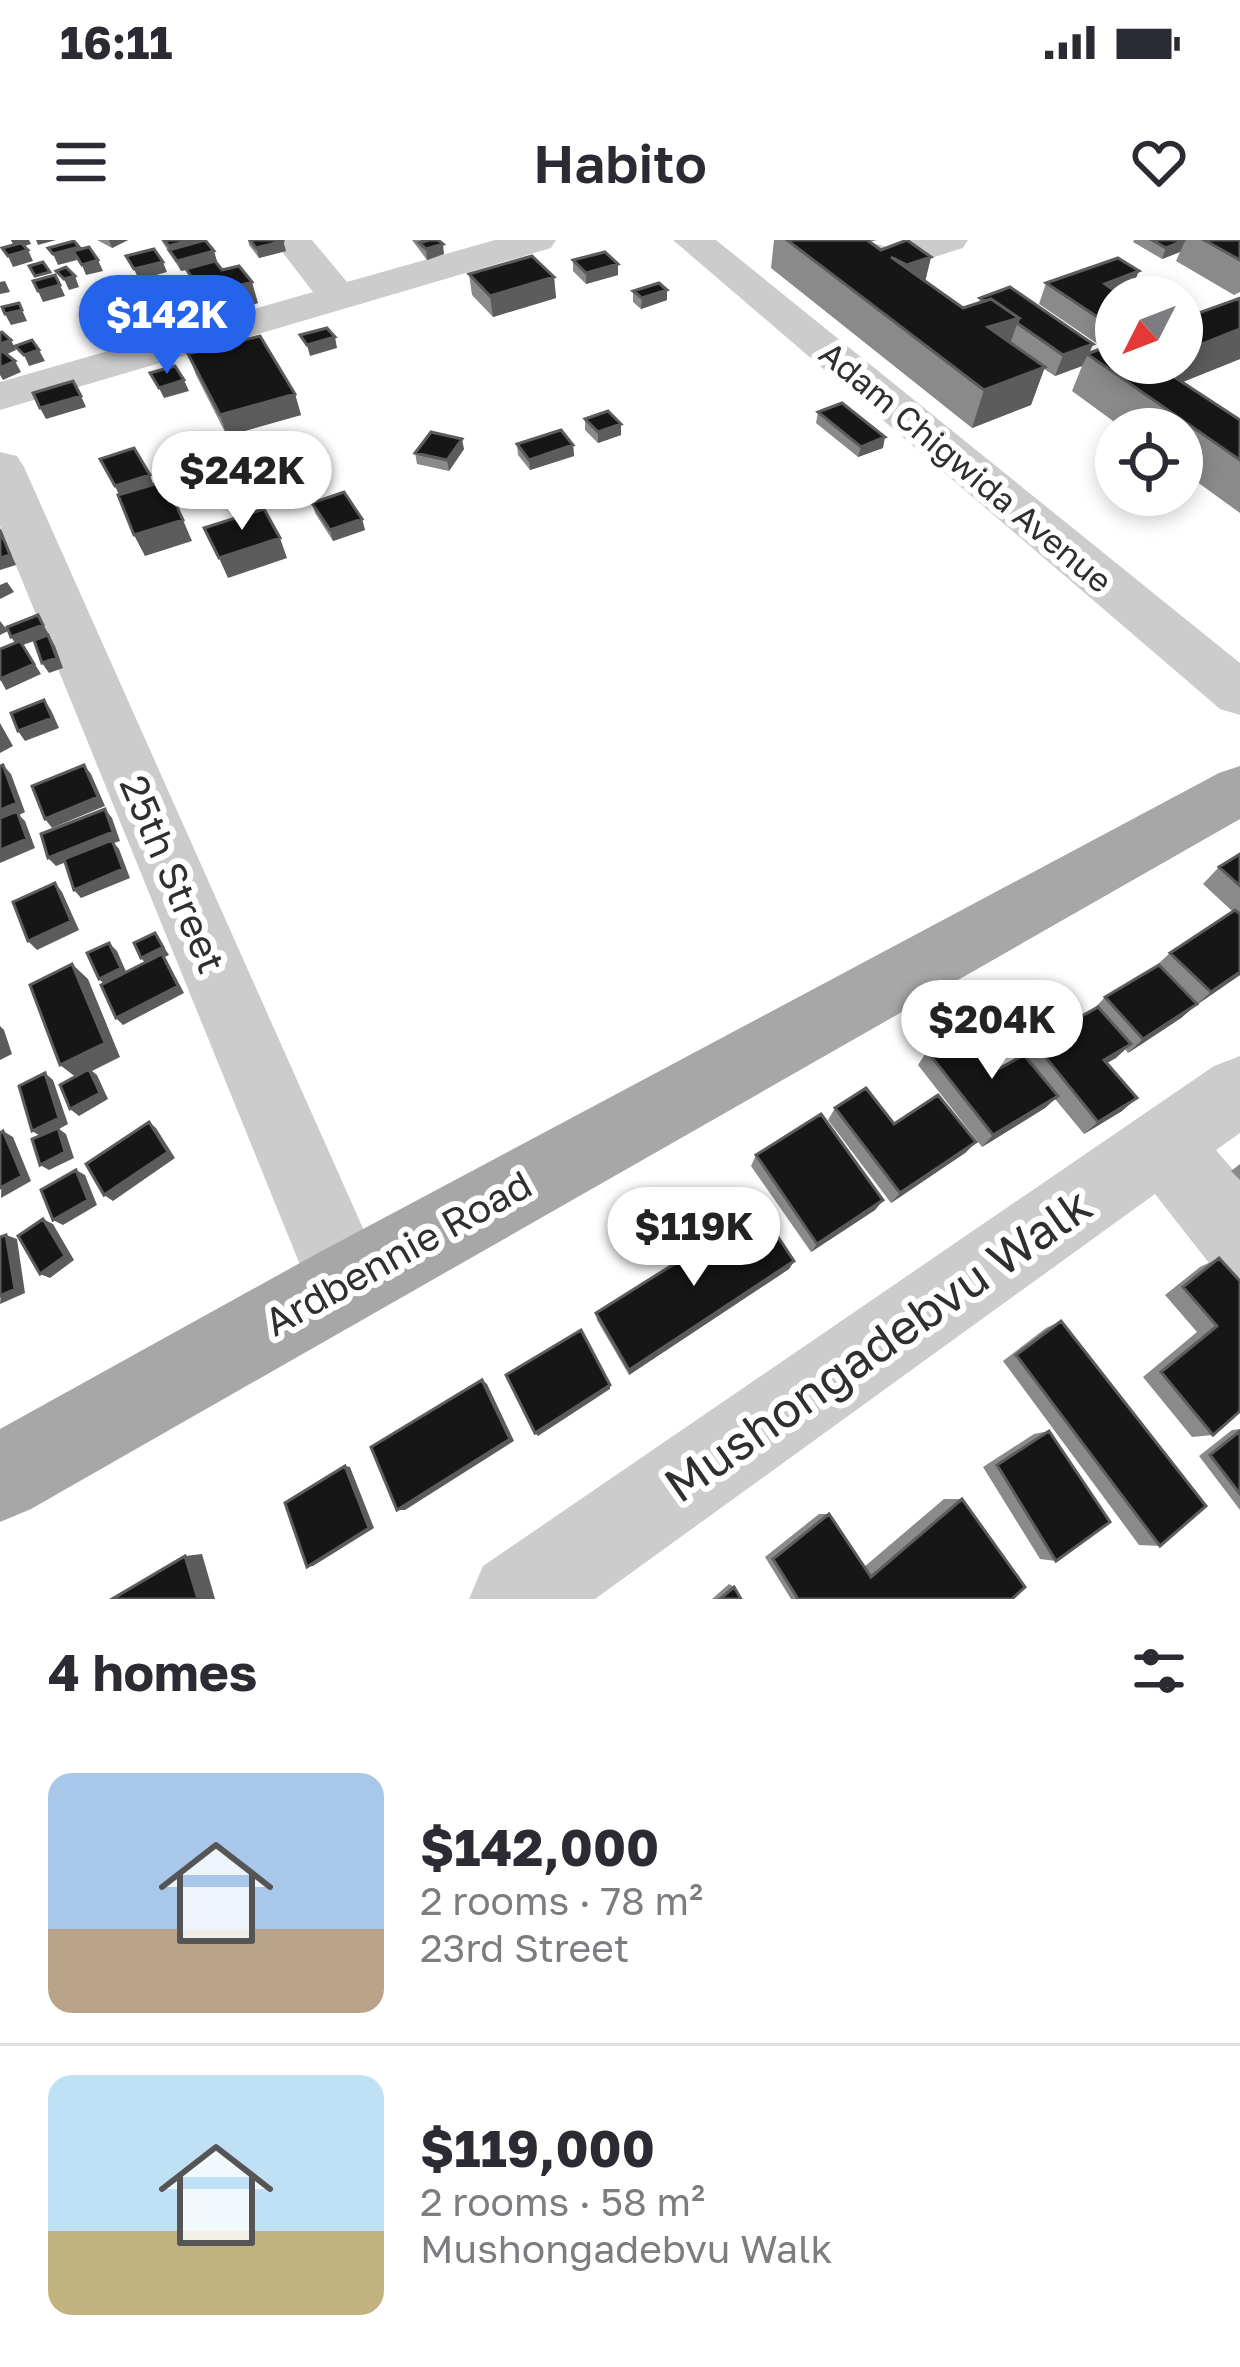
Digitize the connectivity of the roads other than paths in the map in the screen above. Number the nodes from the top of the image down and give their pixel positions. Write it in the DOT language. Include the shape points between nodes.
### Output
graph roads {
  1 [pos="292,240"];
  2 [pos="537,240"];
  3 [pos="811,240"];
  4 [pos="949,240"];
  5 [pos="711,243"];
  6 [pos="336,296"];
  7 [pos="0,395"];
  8 [pos="0,466"];
  9 [pos="1240,694"];
  10 [pos="1240,790"];
  11 [pos="1240,1090"];
  12 [pos="1162,1145"];
  13 [pos="1240,1239"];
  14 [pos="346,1281"];
  15 [pos="0,1478"];
  16 [pos="516,1599"];
  1 -- 6 [label="street"];
  2 -- 6 [label="street"];
  3 -- 4 [label="street" via="890,259"];
  5 -- 9 [label="street, Adam Chigwida Avenue"];
  6 -- 7 [label="street"];
  8 -- 14 [label="street, 25th Street"];
  10 -- 14 [label="main road, Ardbennie Road"];
  11 -- 12 [label="street, Mushongadebvu Walk"];
  12 -- 13 [label="street"];
  12 -- 16 [label="street, Mushongadebvu Walk"];
  14 -- 15 [label="main road, Ardbennie Road"];
}
